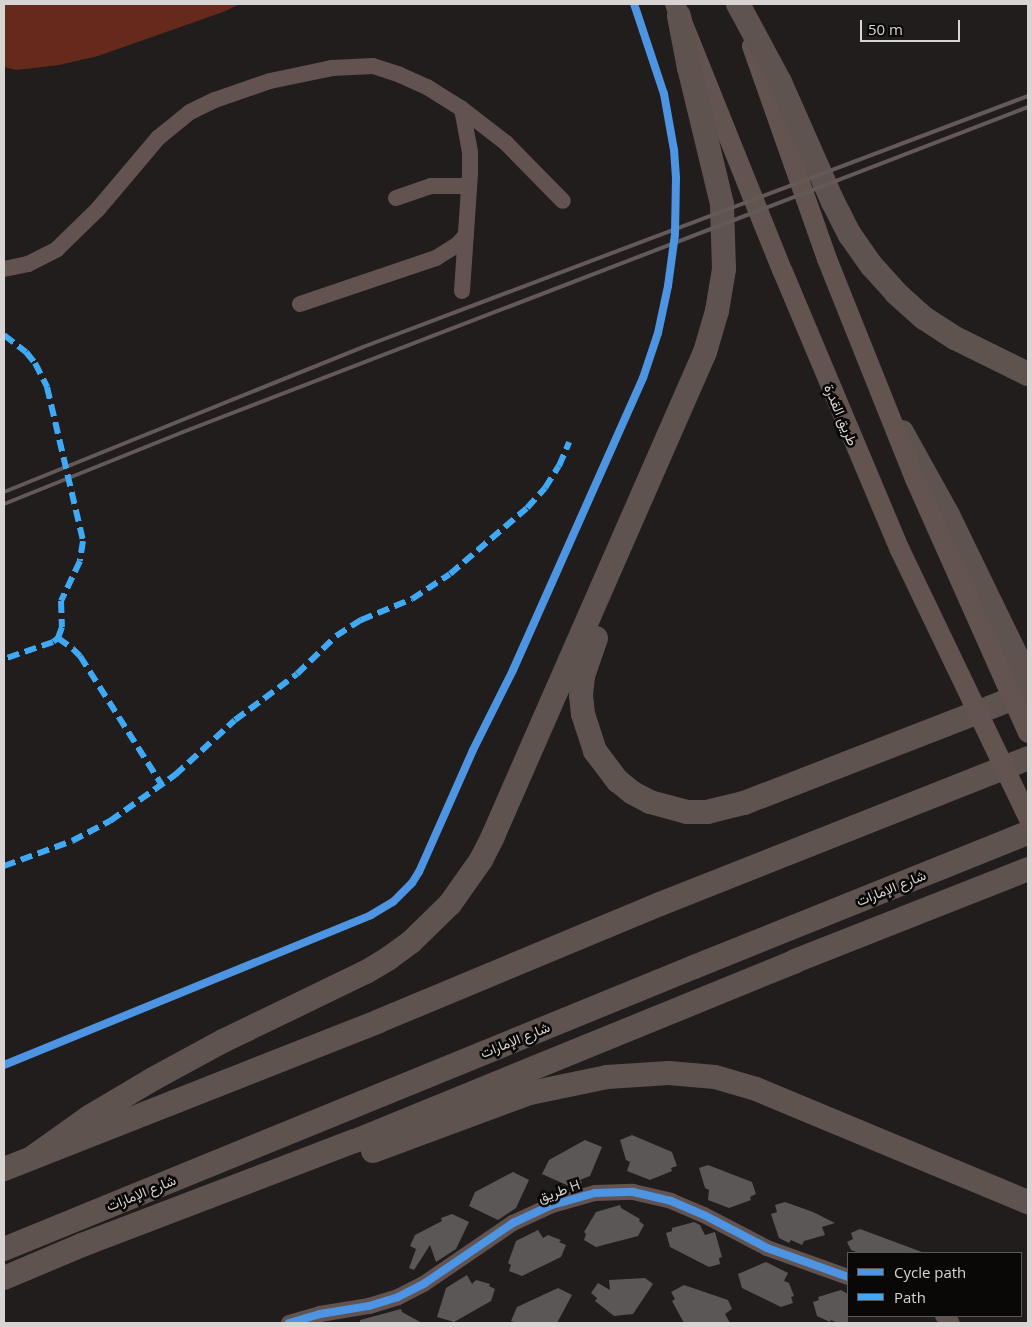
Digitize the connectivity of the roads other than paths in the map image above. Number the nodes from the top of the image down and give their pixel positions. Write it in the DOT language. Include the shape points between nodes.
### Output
graph roads {
  1 [pos="737,4"];
  2 [pos="677,10"];
  3 [pos="462,109"];
  4 [pos="469,186"];
  5 [pos="396,198"];
  6 [pos="563,201"];
  7 [pos="466,235"];
  8 [pos="4,269"];
  9 [pos="462,291"];
  10 [pos="300,304"];
  11 [pos="1023,373"];
  12 [pos="881,398"];
  13 [pos="667,438"];
  14 [pos="1028,680"];
  15 [pos="1028,693"];
  16 [pos="1028,733"];
  17 [pos="1028,758"];
  18 [pos="1028,818"];
  19 [pos="1028,833"];
  20 [pos="1028,869"];
  21 [pos="1028,882"];
  22 [pos="795,960"];
  23 [pos="33,1157"];
  24 [pos="4,1168"];
  25 [pos="1028,1202"];
  26 [pos="4,1249"];
  27 [pos="847,1276"];
  28 [pos="4,1278"];
  29 [pos="289,1323"];
  1 -- 11 [label="highway" via="780,82 850,235 872,266 924,318"];
  1 -- 12 [label="main road, bridge" via="827,259"];
  2 -- 13 [label="highway" via="718,183 725,247 721,290 712,332"];
  2 -- 18 [label="main road, طريق القدرة, bridge" via="856,450 904,559"];
  3 -- 4 [label="street" via="470,152"];
  3 -- 6 [label="street" via="526,161"];
  3 -- 8 [label="street" via="414,80 373,66 298,74 215,100 168,128 98,209 57,249 28,264"];
  4 -- 5 [label="street" via="431,186"];
  4 -- 7 [label="street"];
  7 -- 9 [label="street"];
  7 -- 10 [label="street" via="436,258"];
  12 -- 14 [label="highway, bridge" via="948,515"];
  12 -- 16 [label="main road, bridge"];
  13 -- 15 [label="highway" via="666,471 659,496 595,639 583,676 583,714 587,733 606,767 633,793 668,809 697,812 726,809"];
  13 -- 23 [label="highway" via="494,836 450,904 411,942 366,972 153,1078 89,1117"];
  17 -- 23 [label="highway"];
  19 -- 26 [label="highway, شارع الإمارات"];
  20 -- 22 [label="highway"];
  21 -- 22 [label="highway" via="852,952"];
  22 -- 28 [label="highway" via="346,1144"];
  23 -- 24 [label="highway"];
  25 -- 28 [label="highway" via="756,1089 715,1078 647,1073 572,1082 530,1093 84,1260 47,1271"];
  27 -- 29 [label="street, طريق H" via="767,1248 671,1201 633,1192 594,1192 552,1205 513,1223 425,1283 398,1297"];
}
